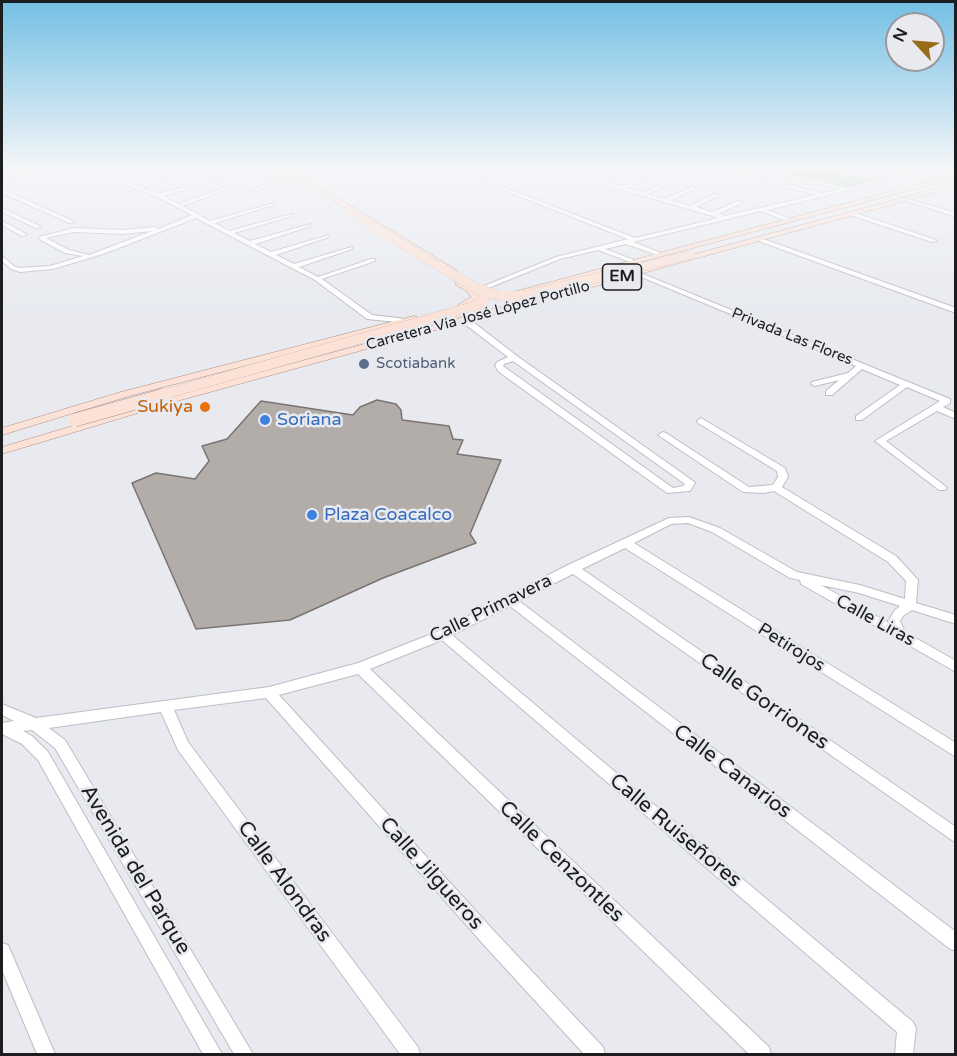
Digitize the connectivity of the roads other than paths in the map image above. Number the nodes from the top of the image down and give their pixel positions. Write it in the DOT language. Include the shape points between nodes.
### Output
graph roads {
  1 [pos="22,219"];
  2 [pos="65,219"];
  3 [pos="187,219"];
  4 [pos="201,219"];
  5 [pos="221,219"];
  6 [pos="272,219"];
  7 [pos="352,219"];
  8 [pos="356,219"];
  9 [pos="363,219"];
  10 [pos="364,219"];
  11 [pos="581,219"];
  12 [pos="719,219"];
  13 [pos="829,219"];
  14 [pos="870,219"];
  15 [pos="788,220"];
  16 [pos="71,222"];
  17 [pos="208,223"];
  18 [pos="2,224"];
  19 [pos="309,225"];
  20 [pos="38,227"];
  21 [pos="167,227"];
  22 [pos="227,233"];
  23 [pos="24,235"];
  24 [pos="327,236"];
  25 [pos="635,239"];
  26 [pos="758,239"];
  27 [pos="624,241"];
  28 [pos="934,241"];
  29 [pos="248,244"];
  30 [pos="739,244"];
  31 [pos="350,248"];
  32 [pos="597,248"];
  33 [pos="659,254"];
  34 [pos="270,255"];
  35 [pos="92,256"];
  36 [pos="2,258"];
  37 [pos="372,260"];
  38 [pos="632,261"];
  39 [pos="293,267"];
  40 [pos="636,273"];
  41 [pos="317,279"];
  42 [pos="483,288"];
  43 [pos="473,292"];
  44 [pos="517,292"];
  45 [pos="460,306"];
  46 [pos="956,311"];
  47 [pos="370,317"];
  48 [pos="465,320"];
  49 [pos="406,321"];
  50 [pos="362,332"];
  51 [pos="514,358"];
  52 [pos="862,366"];
  53 [pos="849,375"];
  54 [pos="815,384"];
  55 [pos="906,384"];
  56 [pos="829,393"];
  57 [pos="936,407"];
  58 [pos="956,416"];
  59 [pos="859,418"];
  60 [pos="701,421"];
  61 [pos="2,432"];
  62 [pos="663,435"];
  63 [pos="2,444"];
  64 [pos="2,451"];
  65 [pos="776,488"];
  66 [pos="942,488"];
  67 [pos="627,543"];
  68 [pos="572,568"];
  69 [pos="794,575"];
  70 [pos="510,600"];
  71 [pos="910,606"];
  72 [pos="956,621"];
  73 [pos="443,634"];
  74 [pos="900,635"];
  75 [pos="956,667"];
  76 [pos="360,668"];
  77 [pos="269,692"];
  78 [pos="165,705"];
  79 [pos="2,710"];
  80 [pos="33,723"];
  81 [pos="3,727"];
  82 [pos="956,751"];
  83 [pos="956,836"];
  84 [pos="956,943"];
  85 [pos="2,951"];
  86 [pos="46,1054"];
  87 [pos="213,1054"];
  88 [pos="244,1054"];
  89 [pos="411,1054"];
  90 [pos="596,1054"];
  91 [pos="762,1054"];
  92 [pos="904,1054"];
  1 -- 20 [label="street"];
  2 -- 16 [label="street"];
  3 -- 21 [label="street"];
  4 -- 17 [label="street"];
  5 -- 17 [label="street"];
  6 -- 22 [label="street"];
  7 -- 43 [label="main road"];
  8 -- 30 [label="main road, bridge" via="478,289 499,296 534,294"];
  9 -- 63 [label="main road, bridge" via="480,291 483,301 472,308"];
  10 -- 42 [label="main road"];
  11 -- 25 [label="street"];
  12 -- 25 [label="street"];
  13 -- 26 [label="main road, Carretera Vía José López Portillo / EM"];
  14 -- 28 [label="street"];
  15 -- 33 [label="main road, Carretera Vía José López Portillo / EM"];
  17 -- 22 [label="street"];
  18 -- 23 [label="street"];
  19 -- 29 [label="street"];
  21 -- 35 [label="street"];
  21 -- 35 [label="street" via="123,232 74,230 41,238 67,252"];
  22 -- 29 [label="street"];
  24 -- 34 [label="street"];
  25 -- 27 [label="street"];
  26 -- 30 [label="main road, Carretera Vía José López Portillo / EM"];
  26 -- 46 [label="street"];
  27 -- 32 [label="street"];
  27 -- 33 [label="street"];
  29 -- 34 [label="street"];
  30 -- 40 [label="main road, Carretera Vía José López Portillo / EM"];
  31 -- 39 [label="street"];
  32 -- 38 [label="street"];
  32 -- 42 [label="street" via="558,258"];
  33 -- 38 [label="main road, Carretera Vía José López Portillo / EM"];
  34 -- 39 [label="street"];
  35 -- 36 [label="street" via="30,270 13,268"];
  37 -- 41 [label="street"];
  38 -- 44 [label="main road, Carretera Vía José López Portillo / EM"];
  39 -- 41 [label="street"];
  40 -- 48 [label="main road, Carretera Vía José López Portillo / EM"];
  40 -- 52 [label="street, Privada Las Flores"];
  41 -- 47 [label="street"];
  42 -- 43 [label="street"];
  42 -- 44 [label="main road"];
  43 -- 45 [label="main road" via="473,301"];
  44 -- 45 [label="main road, Carretera Vía José López Portillo / EM"];
  45 -- 49 [label="main road, Carretera Vía José López Portillo / EM"];
  47 -- 49 [label="street"];
  47 -- 50 [label="street"];
  48 -- 51 [label="street"];
  48 -- 64 [label="main road, Carretera Vía José López Portillo / EM" via="177,398"];
  49 -- 50 [label="main road, Carretera Vía José López Portillo / EM"];
  50 -- 61 [label="main road, Carretera Vía José López Portillo / EM" via="125,394"];
  51 -- 51 [label="street" via="690,483 686,489 671,491 499,366"];
  52 -- 53 [label="street"];
  52 -- 55 [label="street, Privada Las Flores"];
  53 -- 54 [label="street"];
  53 -- 56 [label="street"];
  55 -- 57 [label="street, Privada Las Flores" via="947,400"];
  55 -- 59 [label="street"];
  57 -- 58 [label="street"];
  57 -- 66 [label="street" via="880,441"];
  60 -- 65 [label="street" via="782,470 783,477"];
  62 -- 65 [label="street" via="747,490"];
  65 -- 71 [label="street" via="892,560 912,580"];
  67 -- 68 [label="street, Calle Primavera"];
  67 -- 69 [label="street, Calle Primavera" via="669,521 689,520 716,530"];
  67 -- 82 [label="street, Petirojos"];
  68 -- 70 [label="street, Calle Primavera"];
  68 -- 83 [label="street, Calle Gorriones"];
  69 -- 71 [label="street, Calle Primavera" via="860,589"];
  69 -- 74 [label="street, Calle Liras"];
  70 -- 73 [label="street, Calle Primavera"];
  70 -- 84 [label="street, Calle Canarios"];
  71 -- 72 [label="street, Calle Primavera"];
  71 -- 74 [label="street" via="899,612 894,621"];
  73 -- 76 [label="street, Calle Primavera"];
  73 -- 92 [label="street, Calle Ruiseñores" via="907,1028"];
  74 -- 75 [label="street, Calle Liras"];
  76 -- 77 [label="street, Calle Primavera"];
  76 -- 91 [label="street, Calle Cenzontles"];
  77 -- 78 [label="street, Calle Primavera"];
  77 -- 90 [label="street, Calle Jilgueros"];
  78 -- 80 [label="street, Calle Primavera"];
  78 -- 89 [label="street, Calle Alondras" via="183,746"];
  79 -- 80 [label="street, Avenida del Parque"];
  80 -- 81 [label="street, Calle Primavera"];
  80 -- 88 [label="street, Avenida del Parque" via="60,744"];
  81 -- 87 [label="street, Avenida del Parque" via="27,740 43,756"];
  85 -- 86 [label="street"];
}
